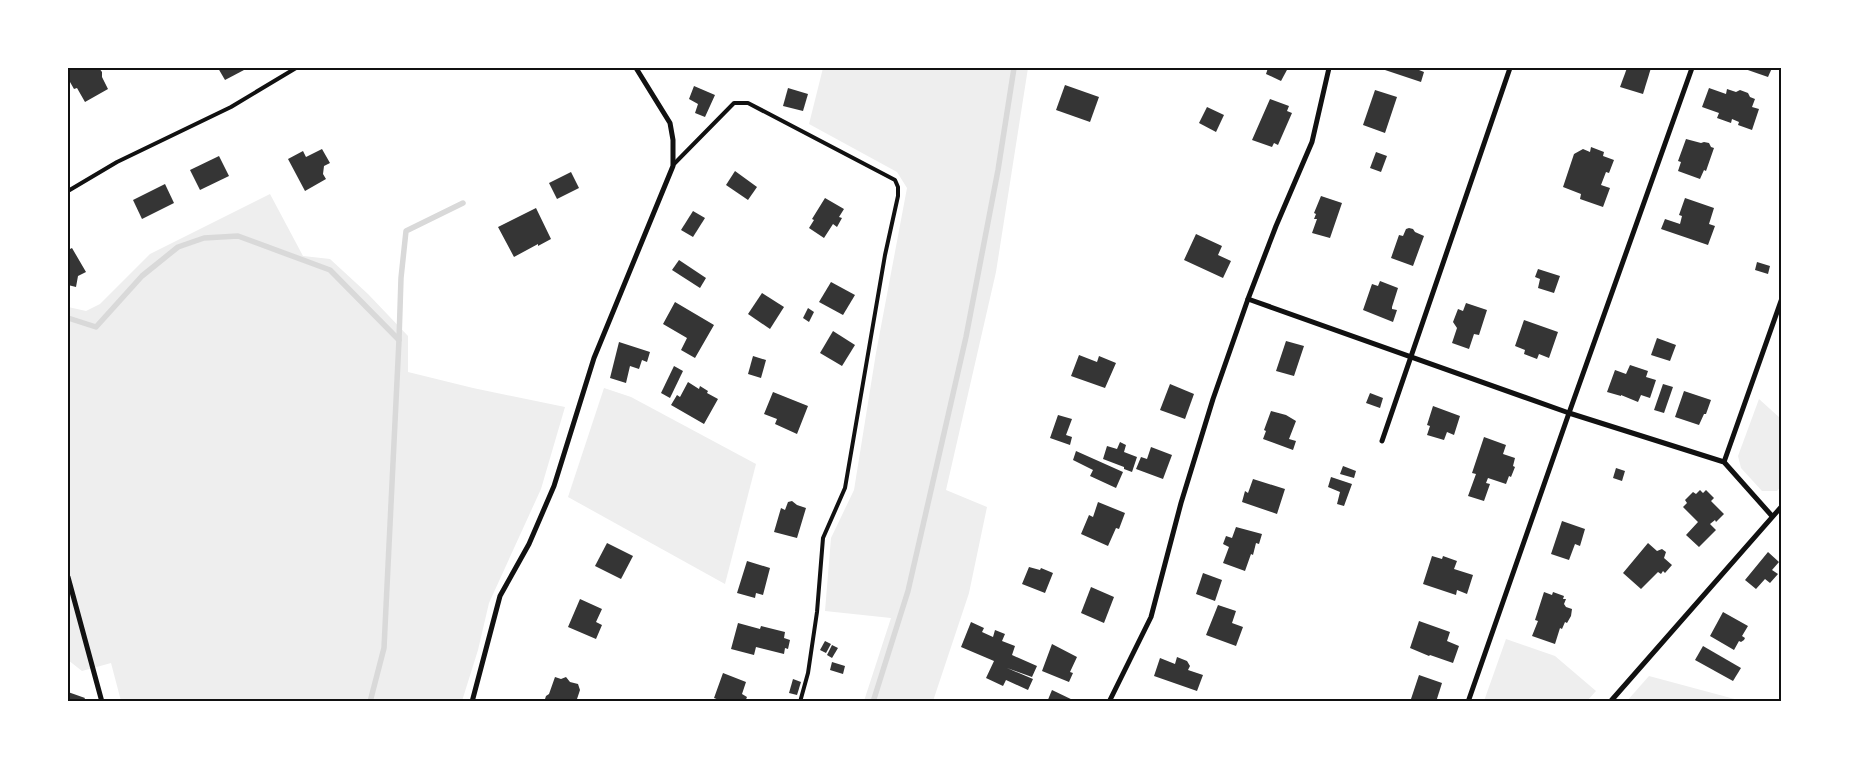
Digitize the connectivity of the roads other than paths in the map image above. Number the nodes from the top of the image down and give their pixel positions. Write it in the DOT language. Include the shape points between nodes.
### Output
graph roads {
  1 [pos="296,68"];
  2 [pos="636,68"];
  3 [pos="1329,68"];
  4 [pos="1510,68"];
  5 [pos="1692,68"];
  6 [pos="673,166"];
  7 [pos="68,191"];
  8 [pos="1782,298"];
  9 [pos="1248,299"];
  10 [pos="1412,357"];
  11 [pos="1569,412"];
  12 [pos="1382,441"];
  13 [pos="1724,462"];
  14 [pos="1782,506"];
  15 [pos="1772,516"];
  16 [pos="68,577"];
  17 [pos="102,702"];
  18 [pos="472,702"];
  19 [pos="800,702"];
  20 [pos="1109,702"];
  21 [pos="1468,702"];
  22 [pos="1610,702"];
  1 -- 7 [label="lane" via="231,106 117,162"];
  2 -- 6 [label="street" via="670,122"];
  3 -- 9 [label="street" via="1312,142"];
  4 -- 10 [label="street"];
  5 -- 11 [label="street"];
  6 -- 18 [label="street" via="594,358 554,486 529,544 500,596"];
  6 -- 19 [label="lane" via="734,103 748,103 895,180 898,187 845,488 823,538 817,612"];
  8 -- 13 [label="street"];
  9 -- 10 [label="street"];
  9 -- 20 [label="street" via="1210,408 1150,617"];
  10 -- 11 [label="street"];
  10 -- 12 [label="street"];
  11 -- 13 [label="street"];
  11 -- 21 [label="street"];
  13 -- 15 [label="street"];
  14 -- 15 [label="street"];
  15 -- 22 [label="street"];
  16 -- 17 [label="street"];
}
